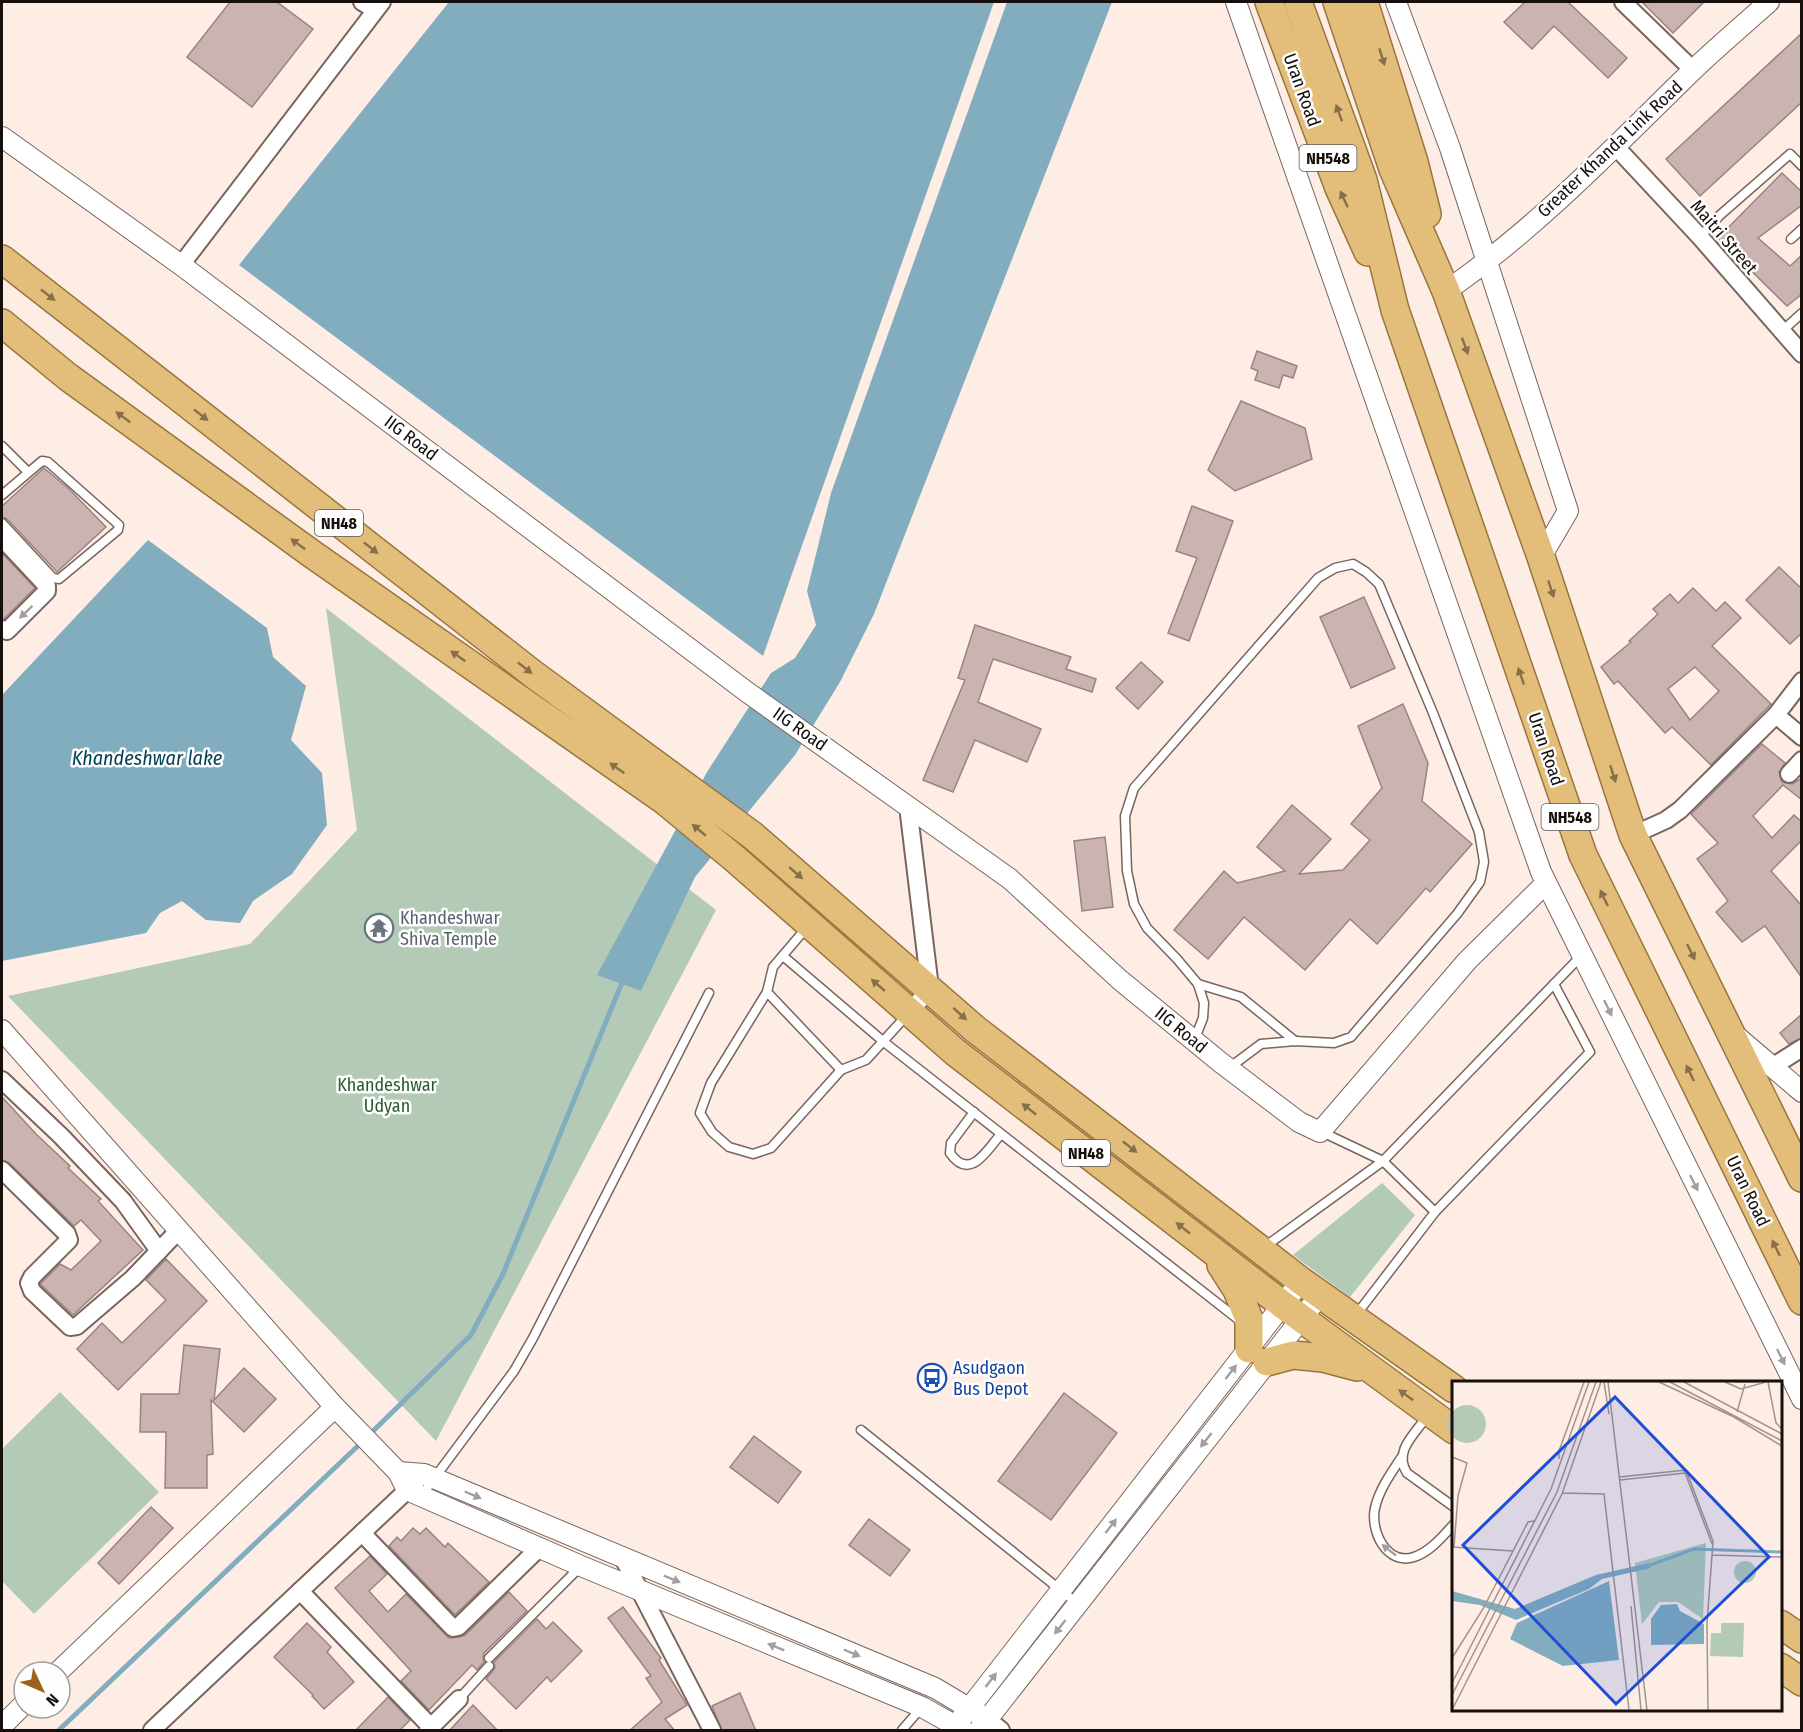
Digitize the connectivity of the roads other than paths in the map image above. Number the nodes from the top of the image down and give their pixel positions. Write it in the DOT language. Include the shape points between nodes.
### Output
graph roads {
  1 [pos="1236,2"];
  2 [pos="1269,2"];
  3 [pos="1298,2"];
  4 [pos="1337,2"];
  5 [pos="1364,2"];
  6 [pos="1396,2"];
  7 [pos="1623,2"];
  8 [pos="1769,2"];
  9 [pos="373,4"];
  10 [pos="1693,70"];
  11 [pos="2,137"];
  12 [pos="1616,147"];
  13 [pos="1802,166"];
  14 [pos="1802,229"];
  15 [pos="1700,237"];
  16 [pos="1791,239"];
  17 [pos="2,259"];
  18 [pos="1487,263"];
  19 [pos="182,265"];
  20 [pos="1446,291"];
  21 [pos="1395,310"];
  22 [pos="1802,314"];
  23 [pos="2,323"];
  24 [pos="1781,332"];
  25 [pos="1802,354"];
  26 [pos="2,446"];
  27 [pos="28,472"];
  28 [pos="2,495"];
  29 [pos="2,523"];
  30 [pos="2,538"];
  31 [pos="1541,557"];
  32 [pos="2,629"];
  33 [pos="1802,681"];
  34 [pos="1776,715"];
  35 [pos="1802,737"];
  36 [pos="1802,760"];
  37 [pos="1789,774"];
  38 [pos="673,792"];
  39 [pos="908,806"];
  40 [pos="1633,835"];
  41 [pos="1546,883"];
  42 [pos="810,925"];
  43 [pos="1582,955"];
  44 [pos="783,956"];
  45 [pos="1198,984"];
  46 [pos="1554,984"];
  47 [pos="930,988"];
  48 [pos="767,992"];
  49 [pos="709,993"];
  50 [pos="909,1012"];
  51 [pos="2,1030"];
  52 [pos="1729,1030"];
  53 [pos="1194,1041"];
  54 [pos="1294,1041"];
  55 [pos="884,1042"];
  56 [pos="1802,1048"];
  57 [pos="1773,1067"];
  58 [pos="1229,1069"];
  59 [pos="841,1070"];
  60 [pos="2,1080"];
  61 [pos="1802,1092"];
  62 [pos="974,1112"];
  63 [pos="1320,1132"];
  64 [pos="1001,1134"];
  65 [pos="1383,1161"];
  66 [pos="2,1170"];
  67 [pos="1802,1178"];
  68 [pos="1435,1212"];
  69 [pos="178,1230"];
  70 [pos="1211,1249"];
  71 [pos="1262,1249"];
  72 [pos="159,1251"];
  73 [pos="1310,1288"];
  74 [pos="1802,1301"];
  75 [pos="1293,1312"];
  76 [pos="1354,1318"];
  77 [pos="1255,1346"];
  78 [pos="1373,1371"];
  79 [pos="1452,1388"];
  80 [pos="1802,1399"];
  81 [pos="335,1407"];
  82 [pos="1430,1413"];
  83 [pos="1452,1429"];
  84 [pos="861,1430"];
  85 [pos="1401,1458"];
  86 [pos="392,1467"];
  87 [pos="428,1476"];
  88 [pos="414,1493"];
  89 [pos="1452,1506"];
  90 [pos="1452,1526"];
  91 [pos="362,1533"];
  92 [pos="539,1548"];
  93 [pos="623,1558"];
  94 [pos="581,1566"];
  95 [pos="1061,1590"];
  96 [pos="300,1591"];
  97 [pos="640,1591"];
  98 [pos="1078,1604"];
  99 [pos="1782,1625"];
  100 [pos="1802,1640"];
  101 [pos="71,1660"];
  102 [pos="1782,1668"];
  103 [pos="1802,1682"];
  104 [pos="459,1699"];
  105 [pos="922,1707"];
  106 [pos="969,1708"];
  107 [pos="989,1727"];
  108 [pos="959,1728"];
  109 [pos="429,1729"];
  110 [pos="152,1731"];
  111 [pos="712,1731"];
  112 [pos="902,1731"];
  1 -- 41 [label="street"];
  21 -- 2 [label="highway, Uran Road / NH548, one-way" via="1339,188"];
  21 -- 3 [label="highway, Uran Road / NH548, one-way" via="1363,180"];
  4 -- 20 [label="highway, NH548" via="1393,169"];
  5 -- 20 [label="highway, NH548, one-way" via="1414,162"];
  6 -- 18 [label="street"];
  7 -- 10 [label="street"];
  8 -- 10 [label="street, Greater Khanda Link Road"];
  9 -- 19 [label="street"];
  10 -- 12 [label="street, Greater Khanda Link Road"];
  11 -- 19 [label="street, IIG Road"];
  12 -- 15 [label="street, Maitri Street"];
  12 -- 18 [label="street, Greater Khanda Link Road"];
  13 -- 15 [label="lane" via="1790,154"];
  14 -- 16 [label="lane"];
  15 -- 24 [label="street, Maitri Street"];
  17 -- 38 [label="highway, NH48, one-way" via="532,674"];
  18 -- 20 [label="street, Greater Khanda Link Road"];
  18 -- 31 [label="street" via="1568,511"];
  19 -- 39 [label="street, IIG Road" via="747,692"];
  20 -- 31 [label="highway, NH548, one-way"];
  74 -- 21 [label="highway, Uran Road / NH548, one-way" via="1583,855"];
  22 -- 24 [label="lane"];
  38 -- 23 [label="highway, NH48, one-way" via="303,548 68,377"];
  24 -- 25 [label="street, Maitri Street"];
  26 -- 27 [label="lane"];
  27 -- 28 [label="lane"];
  27 -- 29 [label="lane" via="42,461 48,462 119,525 118,530 59,579 53,578"];
  30 -- 32 [label="street, one-way" via="47,586 47,591 7,631"];
  31 -- 40 [label="highway, NH548, one-way"];
  33 -- 34 [label="street"];
  34 -- 35 [label="street"];
  34 -- 40 [label="street" via="1680,810"];
  36 -- 37 [label="street"];
  42 -- 38 [label="highway, NH48, one-way" via="734,858"];
  38 -- 47 [label="highway, NH48, one-way" via="752,835"];
  39 -- 47 [label="street"];
  39 -- 53 [label="street, IIG Road" via="1010,879 1120,980"];
  40 -- 52 [label="highway, NH548, one-way"];
  41 -- 43 [label="street"];
  41 -- 63 [label="street" via="1467,962"];
  42 -- 44 [label="lane"];
  50 -- 42 [label="highway, NH48, one-way"];
  43 -- 46 [label="lane"];
  43 -- 80 [label="street, one-way"];
  44 -- 48 [label="lane" via="773,968"];
  44 -- 55 [label="lane"];
  45 -- 53 [label="lane" via="1204,1003 1203,1018"];
  45 -- 54 [label="lane" via="1241,997"];
  45 -- 54 [label="lane" via="1147,928 1134,903 1127,871 1125,816 1134,788 1318,578 1353,564 1379,584 1479,832 1484,862 1480,882 1457,914 1351,1037 1334,1042"];
  46 -- 65 [label="lane"];
  46 -- 68 [label="lane" via="1590,1052"];
  47 -- 50 [label="street"];
  47 -- 71 [label="highway, NH48, one-way" via="975,1029"];
  48 -- 59 [label="lane"];
  48 -- 59 [label="lane" via="711,1083 700,1113 712,1132 729,1147 753,1154 771,1148"];
  49 -- 87 [label="lane" via="514,1371"];
  50 -- 55 [label="lane"];
  70 -- 50 [label="highway, NH48, one-way" via="955,1052"];
  51 -- 69 [label="street"];
  52 -- 57 [label="street"];
  52 -- 67 [label="highway, NH548"];
  53 -- 58 [label="street, IIG Road"];
  54 -- 58 [label="lane" via="1261,1044"];
  55 -- 59 [label="lane" via="866,1060"];
  55 -- 62 [label="lane"];
  56 -- 57 [label="street"];
  57 -- 61 [label="street"];
  58 -- 63 [label="street, IIG Road" via="1299,1122"];
  60 -- 72 [label="street" via="123,1201"];
  62 -- 64 [label="lane"];
  62 -- 64 [label="lane" via="951,1143 950,1153 961,1164 977,1162"];
  63 -- 65 [label="lane"];
  64 -- 77 [label="lane"];
  65 -- 68 [label="lane"];
  65 -- 71 [label="lane"];
  66 -- 72 [label="street" via="67,1234 69,1240 29,1283 32,1291 70,1326 77,1326"];
  68 -- 76 [label="lane"];
  69 -- 72 [label="street"];
  69 -- 81 [label="street"];
  70 -- 75 [label="highway, NH48"];
  70 -- 77 [label="highway" via="1237,1290"];
  71 -- 73 [label="highway, NH48"];
  73 -- 75 [label="street"];
  73 -- 76 [label="highway, NH48"];
  75 -- 77 [label="street"];
  75 -- 78 [label="highway, NH48"];
  76 -- 79 [label="highway, NH48"];
  77 -- 78 [label="highway"];
  95 -- 77 [label="street, one-way"];
  77 -- 98 [label="street, one-way"];
  82 -- 78 [label="highway, NH48, one-way"];
  81 -- 86 [label="street"];
  81 -- 101 [label="street"];
  82 -- 83 [label="highway, NH48"];
  82 -- 85 [label="lane"];
  84 -- 95 [label="lane"];
  85 -- 89 [label="lane" via="1407,1473"];
  90 -- 85 [label="lane, one-way" via="1412,1558 1386,1549 1373,1523 1375,1507"];
  86 -- 87 [label="street"];
  86 -- 88 [label="street"];
  87 -- 88 [label="street"];
  87 -- 93 [label="street, one-way"];
  88 -- 91 [label="street"];
  88 -- 92 [label="street"];
  91 -- 92 [label="street" via="453,1628"];
  91 -- 96 [label="street"];
  92 -- 94 [label="street"];
  93 -- 97 [label="street"];
  93 -- 106 [label="street, one-way" via="935,1688"];
  94 -- 97 [label="street"];
  94 -- 104 [label="lane"];
  95 -- 98 [label="lane"];
  106 -- 95 [label="street, one-way"];
  96 -- 109 [label="street"];
  96 -- 110 [label="street"];
  105 -- 97 [label="street, one-way"];
  97 -- 111 [label="street"];
  98 -- 107 [label="street, one-way"];
  99 -- 100 [label="highway"];
  102 -- 103 [label="highway"];
  104 -- 109 [label="street"];
  105 -- 108 [label="street"];
  105 -- 112 [label="lane"];
  106 -- 107 [label="street"];
  106 -- 108 [label="street"];
}
